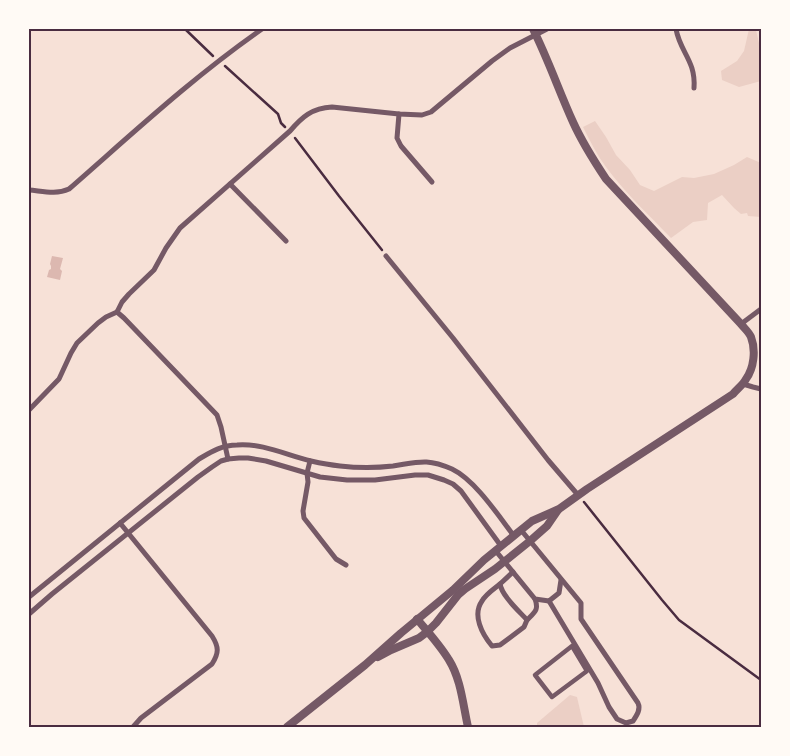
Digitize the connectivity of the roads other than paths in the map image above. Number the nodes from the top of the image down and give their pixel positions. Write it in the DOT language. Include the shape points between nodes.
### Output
graph roads {
  1 [pos="262,29"];
  2 [pos="547,29"];
  3 [pos="676,29"];
  4 [pos="535,32"];
  5 [pos="694,88"];
  6 [pos="399,114"];
  7 [pos="432,182"];
  8 [pos="230,184"];
  9 [pos="29,190"];
  10 [pos="286,241"];
  11 [pos="386,256"];
  12 [pos="761,309"];
  13 [pos="117,312"];
  14 [pos="741,324"];
  15 [pos="757,357"];
  16 [pos="743,384"];
  17 [pos="761,389"];
  18 [pos="29,410"];
  19 [pos="225,446"];
  20 [pos="228,459"];
  21 [pos="310,460"];
  22 [pos="413,462"];
  23 [pos="307,473"];
  24 [pos="415,475"];
  25 [pos="471,482"];
  26 [pos="461,490"];
  27 [pos="578,495"];
  28 [pos="559,509"];
  29 [pos="120,522"];
  30 [pos="521,530"];
  31 [pos="129,533"];
  32 [pos="514,536"];
  33 [pos="530,541"];
  34 [pos="498,548"];
  35 [pos="504,562"];
  36 [pos="346,565"];
  37 [pos="511,571"];
  38 [pos="561,580"];
  39 [pos="500,584"];
  40 [pos="29,597"];
  41 [pos="536,599"];
  42 [pos="548,602"];
  43 [pos="29,614"];
  44 [pos="417,619"];
  45 [pos="527,620"];
  46 [pos="427,632"];
  47 [pos="572,646"];
  48 [pos="366,665"];
  49 [pos="133,727"];
  50 [pos="287,727"];
  51 [pos="468,727"];
  1 -- 9 [label="street" via="174,97 68,190 54,193"];
  2 -- 4 [label="street"];
  3 -- 5 [label="street" via="694,72"];
  4 -- 6 [label="street" via="492,61 431,112"];
  4 -- 14 [label="street" via="583,143 606,179"];
  6 -- 7 [label="street" via="397,138"];
  6 -- 8 [label="street" via="332,107 313,111"];
  8 -- 10 [label="street"];
  8 -- 13 [label="street" via="180,228 154,270 129,294"];
  11 -- 27 [label="street"];
  12 -- 14 [label="street"];
  13 -- 18 [label="street" via="98,323 77,343 59,379"];
  13 -- 19 [label="street" via="217,415"];
  14 -- 15 [label="street" via="750,336"];
  15 -- 16 [label="street"];
  16 -- 17 [label="street"];
  16 -- 27 [label="street"];
  19 -- 20 [label="street"];
  19 -- 21 [label="street" via="262,446"];
  19 -- 29 [label="street" via="198,459"];
  20 -- 23 [label="street" via="257,459"];
  20 -- 31 [label="street" via="198,477"];
  21 -- 22 [label="street" via="356,467"];
  21 -- 23 [label="street"];
  22 -- 24 [label="street"];
  22 -- 25 [label="street" via="426,461 446,466"];
  23 -- 24 [label="street" via="360,481"];
  23 -- 36 [label="street" via="304,518 336,559"];
  24 -- 26 [label="street" via="438,478"];
  25 -- 26 [label="street"];
  25 -- 32 [label="street"];
  26 -- 34 [label="street"];
  27 -- 28 [label="street"];
  28 -- 30 [label="street" via="532,521"];
  28 -- 33 [label="street" via="547,526"];
  29 -- 31 [label="street"];
  29 -- 40 [label="street"];
  30 -- 32 [label="street"];
  30 -- 33 [label="street"];
  31 -- 43 [label="street"];
  31 -- 49 [label="street" via="212,636 218,650 212,664"];
  32 -- 34 [label="street"];
  33 -- 35 [label="street"];
  33 -- 38 [label="street"];
  34 -- 35 [label="street"];
  34 -- 44 [label="street"];
  35 -- 37 [label="street"];
  35 -- 46 [label="street" via="458,595"];
  37 -- 39 [label="street"];
  37 -- 41 [label="street"];
  38 -- 42 [label="street" via="559,593"];
  38 -- 42 [label="street" via="581,603 581,619 638,703 639,711 633,721 626,723 617,718 609,707"];
  39 -- 45 [label="street" via="505,595"];
  39 -- 45 [label="street" via="483,598 477,612 485,638 492,646 500,645 524,627"];
  41 -- 42 [label="street"];
  41 -- 45 [label="street" via="536,611"];
  44 -- 46 [label="street"];
  44 -- 48 [label="street"];
  46 -- 48 [label="street"];
  46 -- 51 [label="street" via="453,668"];
  47 -- 47 [label="street" via="535,675 552,697 587,671"];
  48 -- 50 [label="street"];
}
